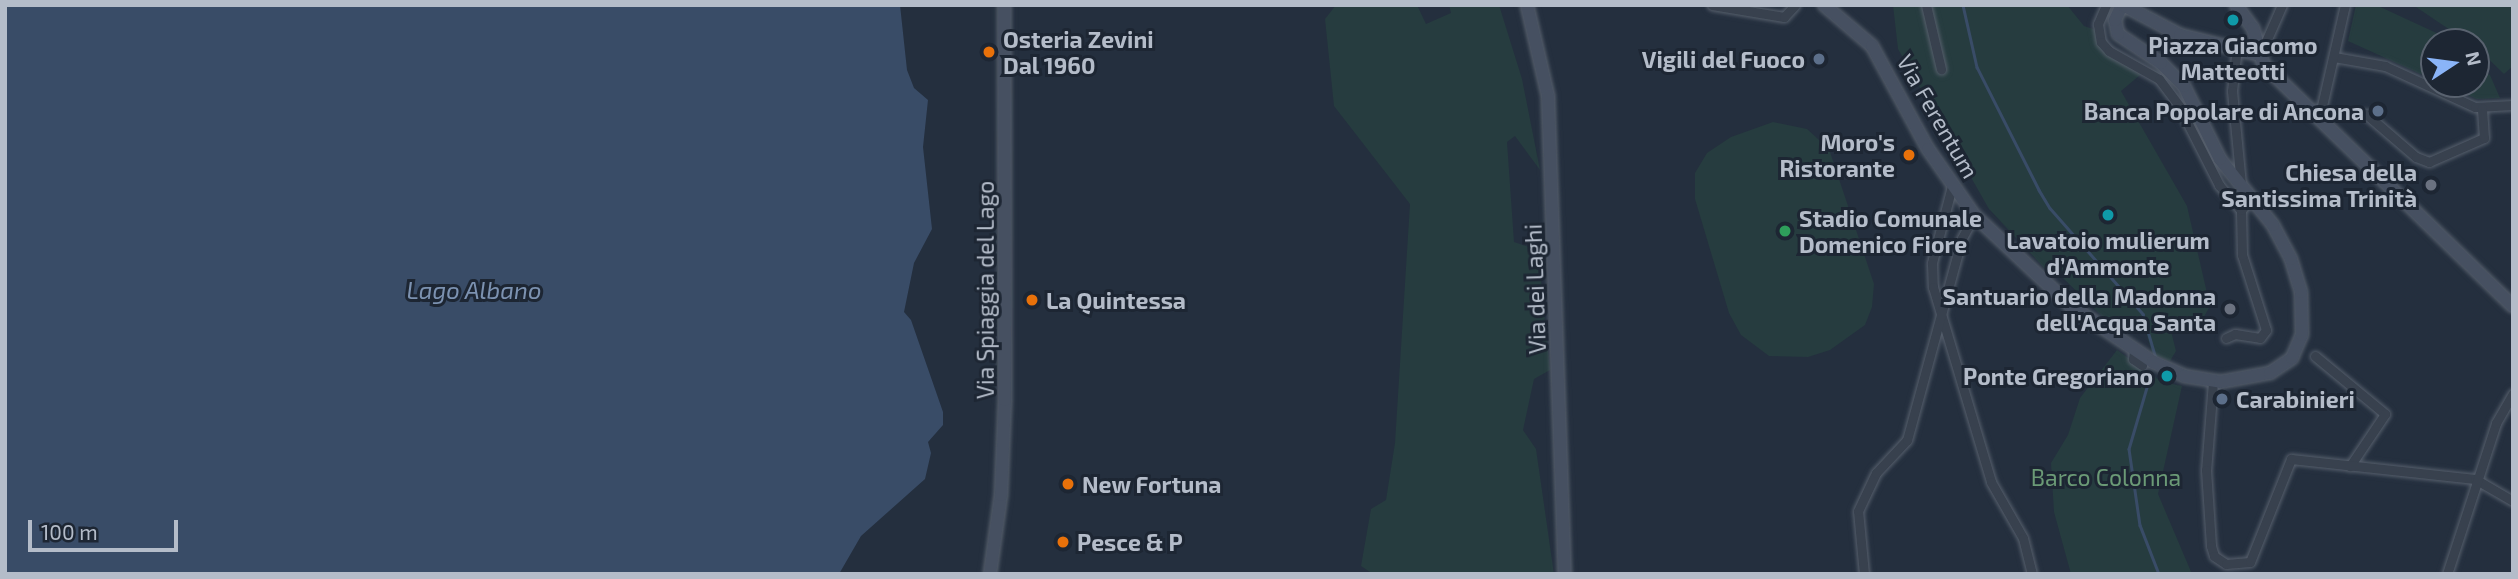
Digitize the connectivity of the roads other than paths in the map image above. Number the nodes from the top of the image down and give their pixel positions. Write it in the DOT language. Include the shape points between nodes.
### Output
graph roads {
  1 [pos="1004,5"];
  2 [pos="1527,5"];
  3 [pos="1712,5"];
  4 [pos="1794,5"];
  5 [pos="1824,5"];
  6 [pos="1926,5"];
  7 [pos="2106,5"];
  8 [pos="2122,5"];
  9 [pos="2236,5"];
  10 [pos="2282,5"];
  11 [pos="2345,5"];
  12 [pos="2237,47"];
  13 [pos="2260,55"];
  14 [pos="2337,57"];
  15 [pos="1941,69"];
  16 [pos="2513,105"];
  17 [pos="2482,108"];
  18 [pos="2366,114"];
  19 [pos="2319,119"];
  20 [pos="1952,186"];
  21 [pos="2241,189"];
  22 [pos="2245,205"];
  23 [pos="1974,215"];
  24 [pos="2513,306"];
  25 [pos="1943,317"];
  26 [pos="2226,338"];
  27 [pos="2134,350"];
  28 [pos="2315,356"];
  29 [pos="2142,365"];
  30 [pos="2213,382"];
  31 [pos="2513,394"];
  32 [pos="2350,466"];
  33 [pos="2475,480"];
  34 [pos="2513,501"];
  35 [pos="990,574"];
  36 [pos="1565,574"];
  37 [pos="1864,574"];
  38 [pos="2032,574"];
  39 [pos="2447,574"];
  1 -- 35 [label="main road, Via Spiaggia del Lago" via="1005,417"];
  2 -- 36 [label="main road, Via dei Laghi" via="1548,96"];
  3 -- 4 [label="street" via="1777,17 1784,17"];
  5 -- 20 [label="main road, Via Ferentum" via="1872,46"];
  6 -- 15 [label="street"];
  7 -- 22 [label="street" via="2098,24 2101,42 2159,79 2178,104 2220,185"];
  8 -- 12 [label="main road" via="2180,35"];
  8 -- 21 [label="main road, Via Ferentum" via="2115,20 2118,34 2176,76"];
  9 -- 13 [label="main road" via="2253,28"];
  10 -- 13 [label="street"];
  11 -- 14 [label="street"];
  12 -- 13 [label="main road"];
  12 -- 21 [label="street" via="2232,91"];
  13 -- 19 [label="main road" via="2263,64"];
  14 -- 17 [label="street" via="2385,66"];
  14 -- 19 [label="street"];
  16 -- 17 [label="street"];
  17 -- 18 [label="street" via="2484,138 2429,162 2416,157"];
  19 -- 24 [label="main road"];
  20 -- 23 [label="main road, Via Ferentum"];
  20 -- 25 [label="street" via="1931,272"];
  21 -- 22 [label="main road, Via Ferentum"];
  22 -- 26 [label="street" via="2242,255 2266,330 2260,338 2235,334"];
  22 -- 30 [label="main road, Via Ferentum" via="2276,230 2294,267 2302,298 2302,335 2295,354 2279,368 2250,378"];
  23 -- 25 [label="street" via="1962,238"];
  23 -- 27 [label="main road, Via Ferentum" via="2062,298"];
  25 -- 37 [label="street" via="1907,440 1876,473 1858,510"];
  25 -- 38 [label="street" via="1989,474 2023,538"];
  27 -- 29 [label="street" via="2133,359"];
  27 -- 30 [label="main road, Via Ferentum" via="2168,370"];
  28 -- 32 [label="street" via="2385,414"];
  30 -- 32 [label="street" via="2206,470 2214,556 2226,564 2250,562 2291,459"];
  31 -- 33 [label="street" via="2496,423"];
  32 -- 33 [label="street"];
  33 -- 34 [label="street"];
  33 -- 39 [label="street"];
}
